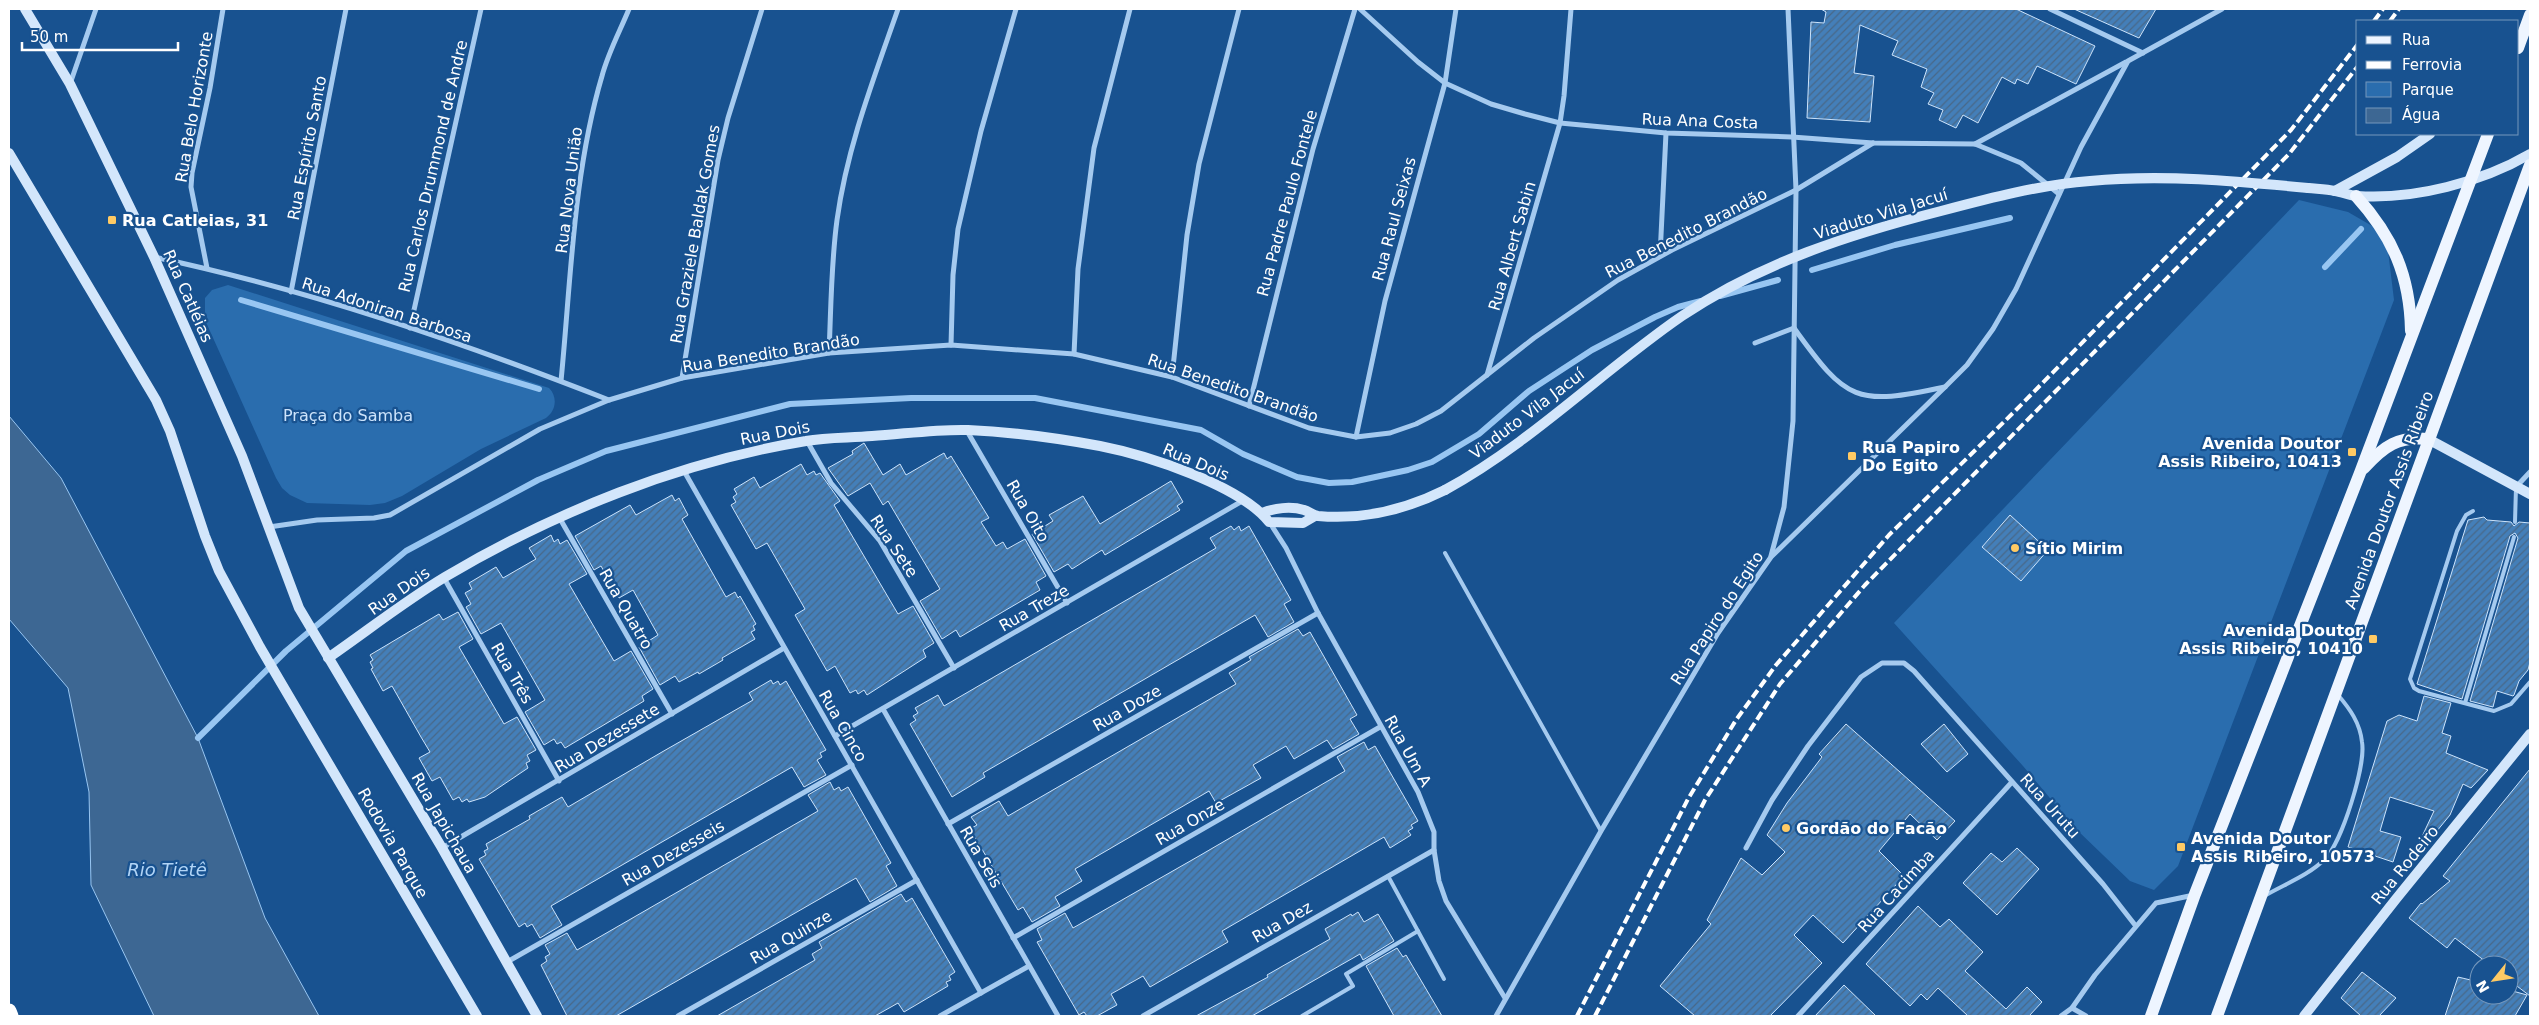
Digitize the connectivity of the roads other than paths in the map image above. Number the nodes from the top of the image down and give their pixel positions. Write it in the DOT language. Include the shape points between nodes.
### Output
graph roads {
  1 [pos="25,9"];
  2 [pos="96,9"];
  3 [pos="223,9"];
  4 [pos="346,9"];
  5 [pos="482,9"];
  6 [pos="629,9"];
  7 [pos="762,9"];
  8 [pos="898,9"];
  9 [pos="1016,9"];
  10 [pos="1130,9"];
  11 [pos="1239,9"];
  12 [pos="1355,9"];
  13 [pos="1360,9"];
  14 [pos="1456,9"];
  15 [pos="1571,9"];
  16 [pos="1788,9"];
  17 [pos="2050,9"];
  18 [pos="2222,9"];
  19 [pos="2530,15"];
  20 [pos="2519,45"];
  21 [pos="2144,53"];
  22 [pos="2128,61"];
  23 [pos="1445,82"];
  24 [pos="70,84"];
  25 [pos="1560,123"];
  26 [pos="1666,133"];
  27 [pos="2429,135"];
  28 [pos="2488,135"];
  29 [pos="1792,137"];
  30 [pos="1873,143"];
  31 [pos="1975,144"];
  32 [pos="9,153"];
  33 [pos="2530,154"];
  34 [pos="2530,165"];
  35 [pos="2472,181"];
  36 [pos="1796,190"];
  37 [pos="2335,190"];
  38 [pos="2356,196"];
  39 [pos="2058,197"];
  40 [pos="1660,256"];
  41 [pos="154,257"];
  42 [pos="207,268"];
  43 [pos="292,292"];
  44 [pos="410,328"];
  45 [pos="1794,328"];
  46 [pos="2411,338"];
  47 [pos="1755,343"];
  48 [pos="951,345"];
  49 [pos="829,353"];
  50 [pos="1074,354"];
  51 [pos="1487,375"];
  52 [pos="1172,377"];
  53 [pos="682,378"];
  54 [pos="561,381"];
  55 [pos="1945,387"];
  56 [pos="609,400"];
  57 [pos="1249,406"];
  58 [pos="967,430"];
  59 [pos="1356,437"];
  60 [pos="2428,439"];
  61 [pos="807,441"];
  62 [pos="684,471"];
  63 [pos="2530,472"];
  64 [pos="2360,473"];
  65 [pos="2516,487"];
  66 [pos="2530,494"];
  67 [pos="1244,500"];
  68 [pos="2473,511"];
  69 [pos="1262,513"];
  70 [pos="559,516"];
  71 [pos="1315,516"];
  72 [pos="1270,522"];
  73 [pos="2516,522"];
  74 [pos="268,527"];
  75 [pos="2514,537"];
  76 [pos="1445,553"];
  77 [pos="1771,556"];
  78 [pos="444,578"];
  79 [pos="1067,603"];
  80 [pos="1318,613"];
  81 [pos="322,648"];
  82 [pos="784,648"];
  83 [pos="328,658"];
  84 [pos="954,668"];
  85 [pos="2530,682"];
  86 [pos="2335,692"];
  87 [pos="2465,703"];
  88 [pos="883,709"];
  89 [pos="672,714"];
  90 [pos="1380,727"];
  91 [pos="2530,734"];
  92 [pos="835,736"];
  93 [pos="852,765"];
  94 [pos="560,781"];
  95 [pos="2012,782"];
  96 [pos="948,824"];
  97 [pos="1601,831"];
  98 [pos="442,848"];
  99 [pos="1746,848"];
  100 [pos="1434,850"];
  101 [pos="1388,876"];
  102 [pos="917,880"];
  103 [pos="2195,894"];
  104 [pos="2260,898"];
  105 [pos="2135,925"];
  106 [pos="1418,931"];
  107 [pos="1013,938"];
  108 [pos="506,962"];
  109 [pos="1029,966"];
  110 [pos="1444,980"];
  111 [pos="981,993"];
  112 [pos="1505,998"];
  113 [pos="2072,1008"];
  114 [pos="9,1011"];
  115 [pos="11,1016"];
  116 [pos="477,1016"];
  117 [pos="537,1016"];
  118 [pos="678,1016"];
  119 [pos="940,1016"];
  120 [pos="1058,1016"];
  121 [pos="1143,1016"];
  122 [pos="1302,1016"];
  123 [pos="1496,1016"];
  124 [pos="1798,1016"];
  125 [pos="2061,1016"];
  126 [pos="2086,1016"];
  127 [pos="2151,1016"];
  128 [pos="2216,1016"];
  129 [pos="2304,1016"];
  1 -- 24 [label="street, Rua Catléias"];
  2 -- 24 [label="street"];
  3 -- 42 [label="street, Rua Belo Horizonte" via="191,187"];
  4 -- 43 [label="street, Rua Espírito Santo"];
  5 -- 44 [label="street, Rua Carlos Drummond de Andre"];
  6 -- 54 [label="street, Rua Nova União" via="602,74 591,120 580,192"];
  7 -- 53 [label="street, Rua Graziele Baldak Gomes" via="718,160"];
  8 -- 49 [label="street" via="861,113 847,170 837,220"];
  9 -- 48 [label="street" via="981,131 958,229"];
  10 -- 50 [label="street" via="1094,148 1078,268"];
  11 -- 52 [label="street" via="1198,173 1187,235"];
  12 -- 57 [label="street, Rua Padre Paulo Fontele" via="1313,148"];
  13 -- 23 [label="street, Rua Ana Costa"];
  14 -- 23 [label="street, Rua Raul Seixas"];
  15 -- 25 [label="street, Rua Albert Sabin"];
  16 -- 29 [label="street"];
  17 -- 21 [label="street"];
  18 -- 21 [label="street"];
  19 -- 20 [label="main road"];
  21 -- 22 [label="street"];
  22 -- 31 [label="street"];
  22 -- 39 [label="street, Rua Papiro do Egito"];
  23 -- 25 [label="street, Rua Ana Costa" via="1491,104"];
  23 -- 59 [label="street, Rua Raul Seixas" via="1385,301"];
  24 -- 41 [label="street, Rua Catléias"];
  25 -- 26 [label="street, Rua Ana Costa"];
  25 -- 51 [label="street, Rua Albert Sabin"];
  26 -- 29 [label="street, Rua Ana Costa"];
  26 -- 40 [label="street"];
  27 -- 37 [label="street" via="2398,157"];
  28 -- 35 [label="main road"];
  29 -- 30 [label="street, Rua Ana Costa"];
  29 -- 36 [label="street"];
  30 -- 31 [label="street, Rua Ana Costa"];
  30 -- 36 [label="street, Rua Benedito Brandão"];
  31 -- 39 [label="street, Rua Ana Costa" via="2021,163"];
  32 -- 116 [label="street, Rodovia Parque" via="156,400 170,431 204,536 260,647"];
  33 -- 35 [label="street" via="2506,168"];
  34 -- 60 [label="main road, Avenida Doutor Assis Ribeiro"];
  35 -- 38 [label="street" via="2433,190"];
  35 -- 46 [label="main road"];
  36 -- 40 [label="street, Rua Benedito Brandão"];
  36 -- 45 [label="street"];
  37 -- 38 [label="street"];
  37 -- 71 [label="street, Viaduto Vila Jacuí, bridge" via="2202,179 2092,180 2038,187 1848,236 1740,282 1684,314 1500,456 1445,490 1390,512"];
  38 -- 46 [label="main road" via="2381,227 2398,258 2411,308"];
  39 -- 55 [label="street, Rua Papiro do Egito" via="2016,289 1993,329 1967,365"];
  40 -- 51 [label="street, Rua Benedito Brandão" via="1579,306"];
  41 -- 42 [label="street, Rua Adoniran Barbosa"];
  41 -- 74 [label="street, Rua Catléias" via="238,447"];
  42 -- 43 [label="street, Rua Adoniran Barbosa"];
  43 -- 44 [label="street, Rua Adoniran Barbosa"];
  44 -- 54 [label="street, Rua Adoniran Barbosa"];
  45 -- 47 [label="street"];
  45 -- 55 [label="street" via="1830,375 1854,393 1883,398"];
  45 -- 77 [label="street" via="1789,468 1784,507"];
  46 -- 64 [label="main road"];
  48 -- 49 [label="street, Rua Benedito Brandão"];
  48 -- 50 [label="street, Rua Benedito Brandão"];
  49 -- 53 [label="street, Rua Benedito Brandão"];
  50 -- 52 [label="street, Rua Benedito Brandão"];
  51 -- 59 [label="street, Rua Benedito Brandão" via="1441,411 1416,424 1390,433"];
  52 -- 57 [label="street, Rua Benedito Brandão"];
  53 -- 56 [label="street, Rua Benedito Brandão"];
  54 -- 56 [label="street, Rua Adoniran Barbosa"];
  55 -- 77 [label="street, Rua Papiro do Egito"];
  56 -- 74 [label="street, Rua Benedito Brandão" via="540,430 390,515"];
  57 -- 59 [label="street, Rua Benedito Brandão" via="1309,428"];
  58 -- 61 [label="street, Rua Dois"];
  58 -- 67 [label="street, Rua Dois" via="1061,439 1118,450 1196,477"];
  58 -- 79 [label="street, Rua Oito"];
  60 -- 64 [label="main road" via="2412,438 2394,443 2378,453"];
  60 -- 65 [label="street"];
  60 -- 86 [label="main road, Avenida Doutor Assis Ribeiro"];
  61 -- 62 [label="street, Rua Dois"];
  61 -- 84 [label="street, Rua Sete" via="831,483 880,541"];
  62 -- 70 [label="street, Rua Dois"];
  62 -- 82 [label="street, Rua Cinco"];
  63 -- 65 [label="street"];
  64 -- 103 [label="main road"];
  65 -- 66 [label="street"];
  65 -- 73 [label="lane"];
  67 -- 69 [label="street, Rua Dois"];
  67 -- 79 [label="street, Rua Treze"];
  68 -- 87 [label="lane" via="2466,515 2457,531 2410,679 2419,691"];
  69 -- 71 [label="street" via="1274,508 1304,510"];
  69 -- 72 [label="street, Rua Dois"];
  70 -- 78 [label="street, Rua Dois"];
  70 -- 89 [label="street, Rua Quatro"];
  71 -- 72 [label="street" via="1303,523"];
  72 -- 80 [label="street, Rua Um A"];
  74 -- 81 [label="street, Rua Catléias" via="299,608"];
  75 -- 87 [label="lane"];
  76 -- 97 [label="lane"];
  77 -- 97 [label="street, Rua Papiro do Egito" via="1718,633"];
  78 -- 83 [label="street, Rua Dois"];
  78 -- 94 [label="street, Rua Três"];
  79 -- 84 [label="street, Rua Treze"];
  80 -- 90 [label="street, Rua Um A"];
  80 -- 96 [label="street, Rua Doze"];
  81 -- 83 [label="street, Rua Japichaua"];
  82 -- 89 [label="street, Rua Dezessete"];
  82 -- 92 [label="street, Rua Cinco"];
  83 -- 98 [label="street, Rua Japichaua"];
  84 -- 88 [label="street, Rua Treze"];
  85 -- 87 [label="lane" via="2518,698 2494,711"];
  86 -- 104 [label="main road, Avenida Doutor Assis Ribeiro"];
  86 -- 104 [label="lane" via="2350,708 2358,724 2364,757 2343,827 2336,845 2325,859"];
  88 -- 92 [label="street, Rua Treze"];
  88 -- 96 [label="street, Rua Seis"];
  89 -- 94 [label="street, Rua Dezessete"];
  90 -- 100 [label="street, Rua Um A" via="1418,792 1434,832"];
  90 -- 107 [label="street, Rua Onze"];
  91 -- 129 [label="street, Rua Rodeiro"];
  92 -- 93 [label="street, Rua Cinco"];
  93 -- 102 [label="street, Rua Cinco"];
  93 -- 108 [label="street, Rua Dezesseis"];
  94 -- 98 [label="street, Rua Dezessete"];
  95 -- 99 [label="street, Rua Urutu" via="1914,671 1904,663 1891,662 1872,668 1861,677 1802,753"];
  95 -- 105 [label="street, Rua Urutu"];
  95 -- 124 [label="street, Rua Cacimba"];
  96 -- 107 [label="street, Rua Seis"];
  97 -- 112 [label="street, Rua Papiro do Egito"];
  98 -- 108 [label="street, Rua Japichaua"];
  100 -- 101 [label="street, Rua Dez"];
  100 -- 112 [label="street, Rua Um A" via="1446,901"];
  101 -- 106 [label="lane"];
  101 -- 121 [label="street, Rua Dez"];
  102 -- 111 [label="street, Rua Cinco"];
  102 -- 118 [label="street, Rua Quinze"];
  103 -- 105 [label="street" via="2156,903"];
  103 -- 127 [label="main road"];
  104 -- 128 [label="main road, Avenida Doutor Assis Ribeiro"];
  105 -- 113 [label="street"];
  106 -- 110 [label="lane"];
  106 -- 122 [label="lane" via="1346,974 1353,986"];
  107 -- 109 [label="street, Rua Seis"];
  108 -- 117 [label="street, Rua Japichaua"];
  109 -- 111 [label="street"];
  109 -- 120 [label="street, Rua Seis"];
  111 -- 119 [label="street"];
  112 -- 123 [label="street, Rua Papiro do Egito"];
  113 -- 125 [label="street"];
  113 -- 126 [label="street"];
  114 -- 115 [label="highway"];
}
